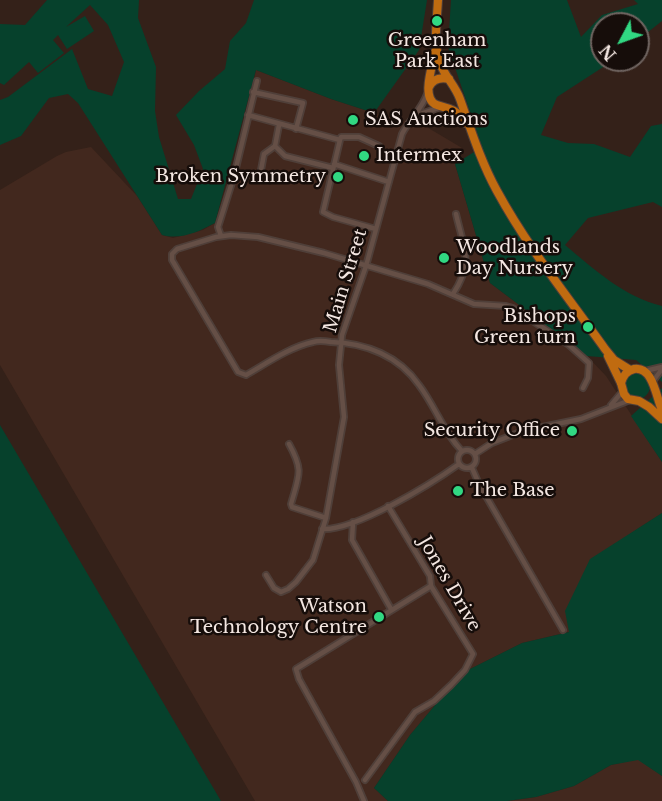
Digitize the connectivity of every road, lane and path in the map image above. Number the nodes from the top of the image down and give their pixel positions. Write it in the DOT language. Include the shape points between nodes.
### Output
graph roads {
  1 [pos="438,0"];
  2 [pos="436,45"];
  3 [pos="449,79"];
  4 [pos="257,81"];
  5 [pos="456,89"];
  6 [pos="428,90"];
  7 [pos="253,92"];
  8 [pos="444,106"];
  9 [pos="248,116"];
  10 [pos="412,117"];
  11 [pos="279,125"];
  12 [pos="468,126"];
  13 [pos="296,129"];
  14 [pos="340,140"];
  15 [pos="275,146"];
  16 [pos="379,146"];
  17 [pos="334,166"];
  18 [pos="261,170"];
  19 [pos="389,182"];
  20 [pos="456,214"];
  21 [pos="376,230"];
  22 [pos="220,236"];
  23 [pos="366,266"];
  24 [pos="453,294"];
  25 [pos="341,342"];
  26 [pos="605,349"];
  27 [pos="662,368"];
  28 [pos="630,370"];
  29 [pos="645,371"];
  30 [pos="653,384"];
  31 [pos="621,387"];
  32 [pos="583,388"];
  33 [pos="635,401"];
  34 [pos="609,407"];
  35 [pos="662,410"];
  36 [pos="662,419"];
  37 [pos="289,444"];
  38 [pos="462,452"];
  39 [pos="475,454"];
  40 [pos="459,464"];
  41 [pos="472,468"];
  42 [pos="388,506"];
  43 [pos="326,518"];
  44 [pos="353,522"];
  45 [pos="322,529"];
  46 [pos="266,575"];
  47 [pos="431,586"];
  48 [pos="391,609"];
  49 [pos="563,630"];
  50 [pos="365,780"];
  51 [pos="364,801"];
  1 -- 2 [label="highway"];
  2 -- 3 [label="highway"];
  2 -- 6 [label="highway"];
  3 -- 5 [label="highway"];
  3 -- 6 [label="highway" via="438,78"];
  4 -- 7 [label="street"];
  5 -- 8 [label="highway" via="455,98"];
  5 -- 12 [label="highway"];
  6 -- 8 [label="highway" via="434,104"];
  6 -- 10 [label="street, Main Street" via="423,105"];
  7 -- 9 [label="street"];
  7 -- 13 [label="street" via="303,103"];
  8 -- 10 [label="street"];
  8 -- 12 [label="highway" via="456,112"];
  9 -- 11 [label="street"];
  9 -- 22 [label="street" via="218,227"];
  10 -- 19 [label="street, Main Street" via="402,134"];
  11 -- 13 [label="street"];
  11 -- 15 [label="street"];
  12 -- 26 [label="highway" via="518,228"];
  13 -- 14 [label="street"];
  14 -- 16 [label="street" via="359,137"];
  14 -- 17 [label="street"];
  15 -- 17 [label="street" via="285,156"];
  15 -- 18 [label="street" via="264,154"];
  17 -- 19 [label="street"];
  17 -- 21 [label="street" via="323,212"];
  19 -- 21 [label="street, Main Street"];
  20 -- 24 [label="street" via="466,268"];
  21 -- 23 [label="street, Main Street"];
  22 -- 23 [label="street" via="287,243"];
  22 -- 25 [label="street" via="177,249 172,261 238,372 246,375 304,344"];
  23 -- 24 [label="street"];
  23 -- 25 [label="street, Main Street"];
  24 -- 32 [label="street" via="474,304 513,308 569,345 589,363"];
  25 -- 38 [label="street" via="379,352 409,373"];
  25 -- 43 [label="street, Main Street" via="344,417"];
  26 -- 28 [label="highway"];
  26 -- 31 [label="highway"];
  27 -- 29 [label="street"];
  27 -- 30 [label="street"];
  28 -- 29 [label="highway"];
  28 -- 31 [label="highway"];
  29 -- 30 [label="highway"];
  30 -- 33 [label="highway" via="649,396"];
  30 -- 35 [label="highway"];
  31 -- 33 [label="highway"];
  31 -- 34 [label="street"];
  33 -- 34 [label="street"];
  33 -- 36 [label="highway"];
  34 -- 39 [label="street" via="581,418 523,431"];
  37 -- 43 [label="street" via="299,463 292,507"];
  38 -- 39 [label="street"];
  38 -- 40 [label="street"];
  39 -- 41 [label="street"];
  40 -- 41 [label="street"];
  40 -- 42 [label="street"];
  41 -- 49 [label="street"];
  42 -- 44 [label="street"];
  42 -- 47 [label="street, Jones Drive" via="430,576"];
  43 -- 45 [label="street, Main Street"];
  44 -- 45 [label="street"];
  44 -- 48 [label="street" via="352,540"];
  45 -- 46 [label="street, Main Street" via="313,560 297,582 281,592"];
  47 -- 48 [label="street"];
  47 -- 50 [label="street, Jones Drive" via="474,654 465,670 439,696 415,712"];
  48 -- 51 [label="street" via="296,669"];
}
